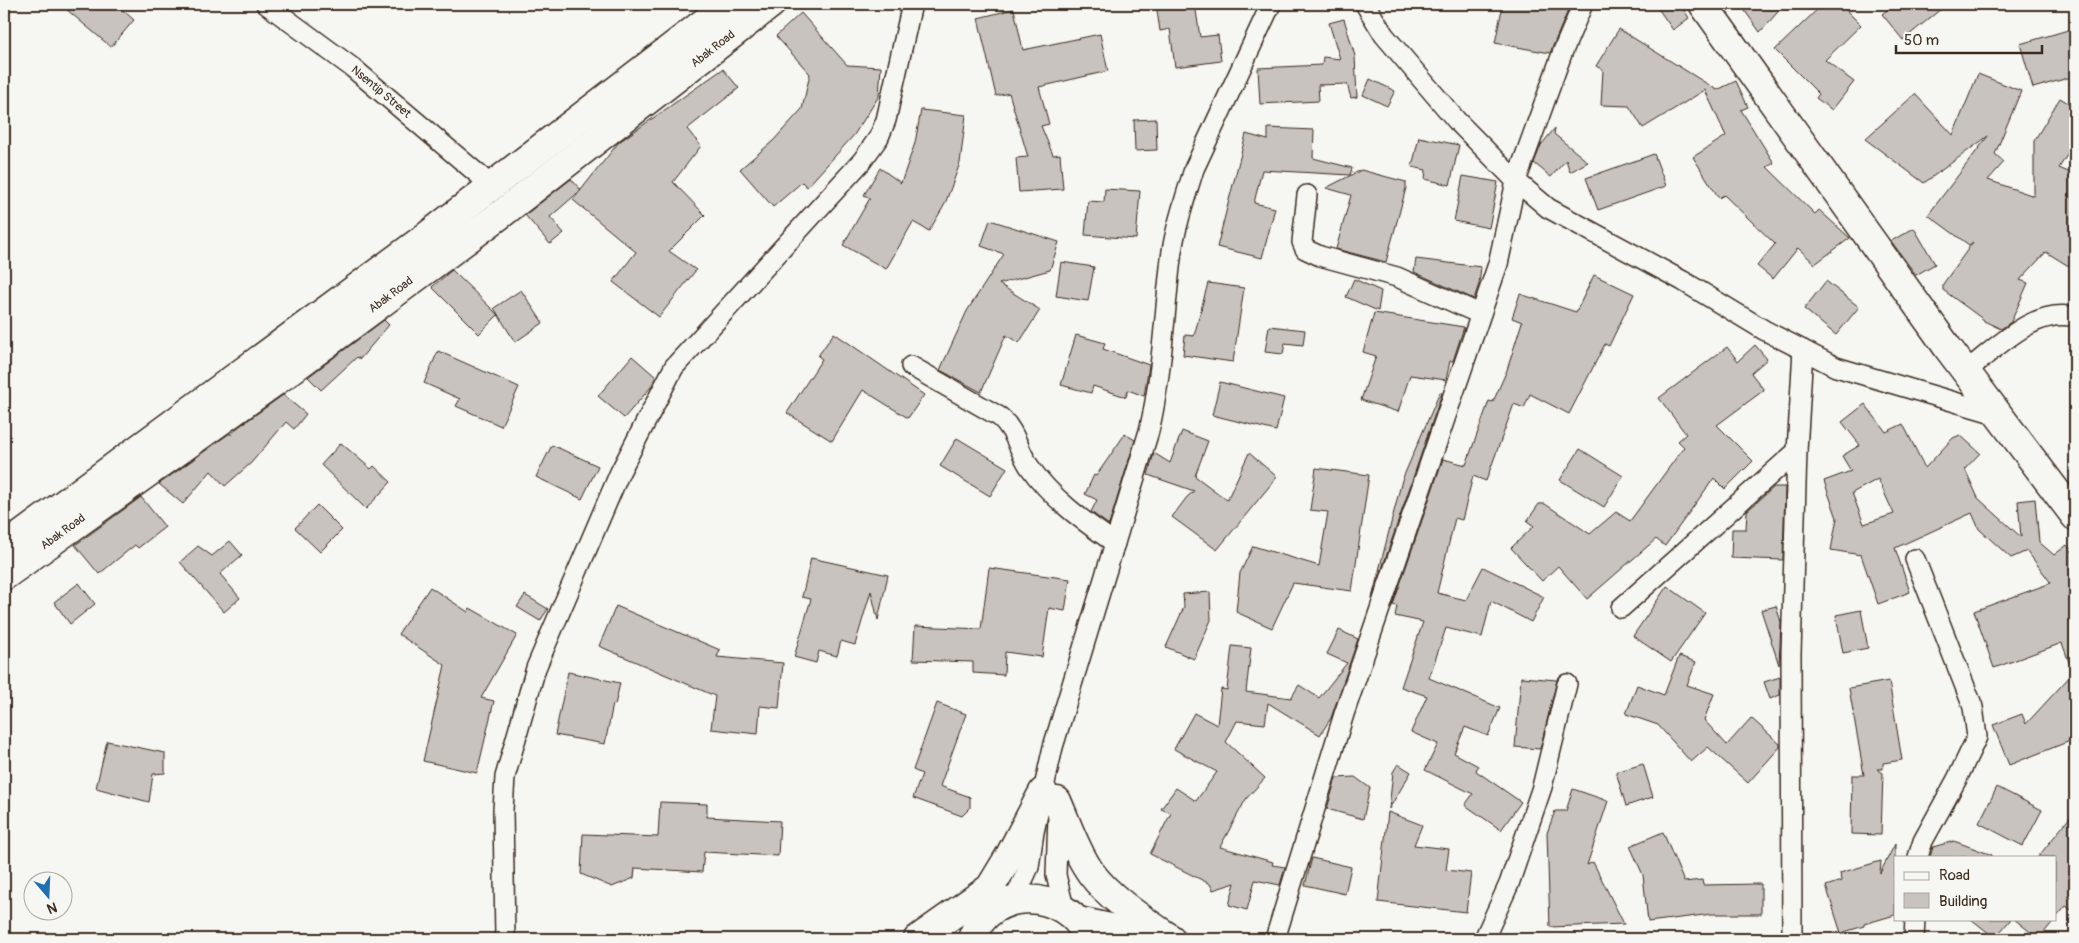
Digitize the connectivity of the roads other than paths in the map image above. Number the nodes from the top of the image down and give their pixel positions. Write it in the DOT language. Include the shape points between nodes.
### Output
graph roads {
  1 [pos="266,4"];
  2 [pos="728,4"];
  3 [pos="771,4"];
  4 [pos="912,4"];
  5 [pos="1271,4"];
  6 [pos="1364,4"];
  7 [pos="1583,4"];
  8 [pos="1703,4"];
  9 [pos="1516,181"];
  10 [pos="492,186"];
  11 [pos="1307,195"];
  12 [pos="1480,314"];
  13 [pos="2075,317"];
  14 [pos="1803,350"];
  15 [pos="911,366"];
  16 [pos="1966,371"];
  17 [pos="1999,415"];
  18 [pos="1797,451"];
  19 [pos="2075,516"];
  20 [pos="1115,542"];
  21 [pos="4,548"];
  22 [pos="1915,559"];
  23 [pos="4,576"];
  24 [pos="1622,608"];
  25 [pos="1567,684"];
  26 [pos="1050,796"];
  27 [pos="1918,856"];
  28 [pos="1014,900"];
  29 [pos="1915,920"];
  30 [pos="1077,923"];
  31 [pos="970,938"];
  32 [pos="505,939"];
  33 [pos="918,939"];
  34 [pos="1160,939"];
  35 [pos="1171,939"];
  36 [pos="1275,939"];
  37 [pos="1484,939"];
  38 [pos="1792,939"];
  39 [pos="1914,939"];
  1 -- 10 [label="street, Nsentip Street" via="352,68"];
  2 -- 10 [label="main road, Abak Road"];
  3 -- 23 [label="main road, Abak Road" via="476,232"];
  4 -- 32 [label="street" via="886,120 878,137 862,161 674,367 620,472 536,668 505,777"];
  5 -- 20 [label="street" via="1194,169 1185,197 1173,249 1156,398"];
  6 -- 9 [label="street" via="1384,35 1418,76"];
  7 -- 9 [label="street"];
  8 -- 16 [label="main road"];
  9 -- 12 [label="street" via="1498,264"];
  9 -- 14 [label="street" via="1548,208 1683,280"];
  10 -- 21 [label="main road, Abak Road"];
  11 -- 12 [label="street" via="1302,242 1305,249 1397,277"];
  12 -- 36 [label="street" via="1344,714"];
  13 -- 16 [label="street" via="2050,316 2031,322"];
  14 -- 17 [label="street" via="1836,367"];
  14 -- 18 [label="street"];
  15 -- 20 [label="street" via="1010,425 1030,466 1049,488 1077,517"];
  16 -- 17 [label="main road"];
  17 -- 19 [label="main road"];
  18 -- 24 [label="street"];
  18 -- 38 [label="street" via="1791,654"];
  20 -- 26 [label="street" via="1053,747"];
  22 -- 27 [label="street" via="1973,707 1977,737 1922,841"];
  25 -- 37 [label="street" via="1542,787 1509,884"];
  26 -- 28 [label="street" via="1029,866"];
  26 -- 30 [label="street" via="1058,836 1056,876"];
  26 -- 33 [label="main road" via="990,888"];
  26 -- 35 [label="main road" via="1092,874 1124,906"];
  28 -- 30 [label="main road" via="1046,900"];
  28 -- 31 [label="main road" via="996,908 982,920"];
  29 -- 39 [label="street"];
  30 -- 34 [label="main road"];
}
